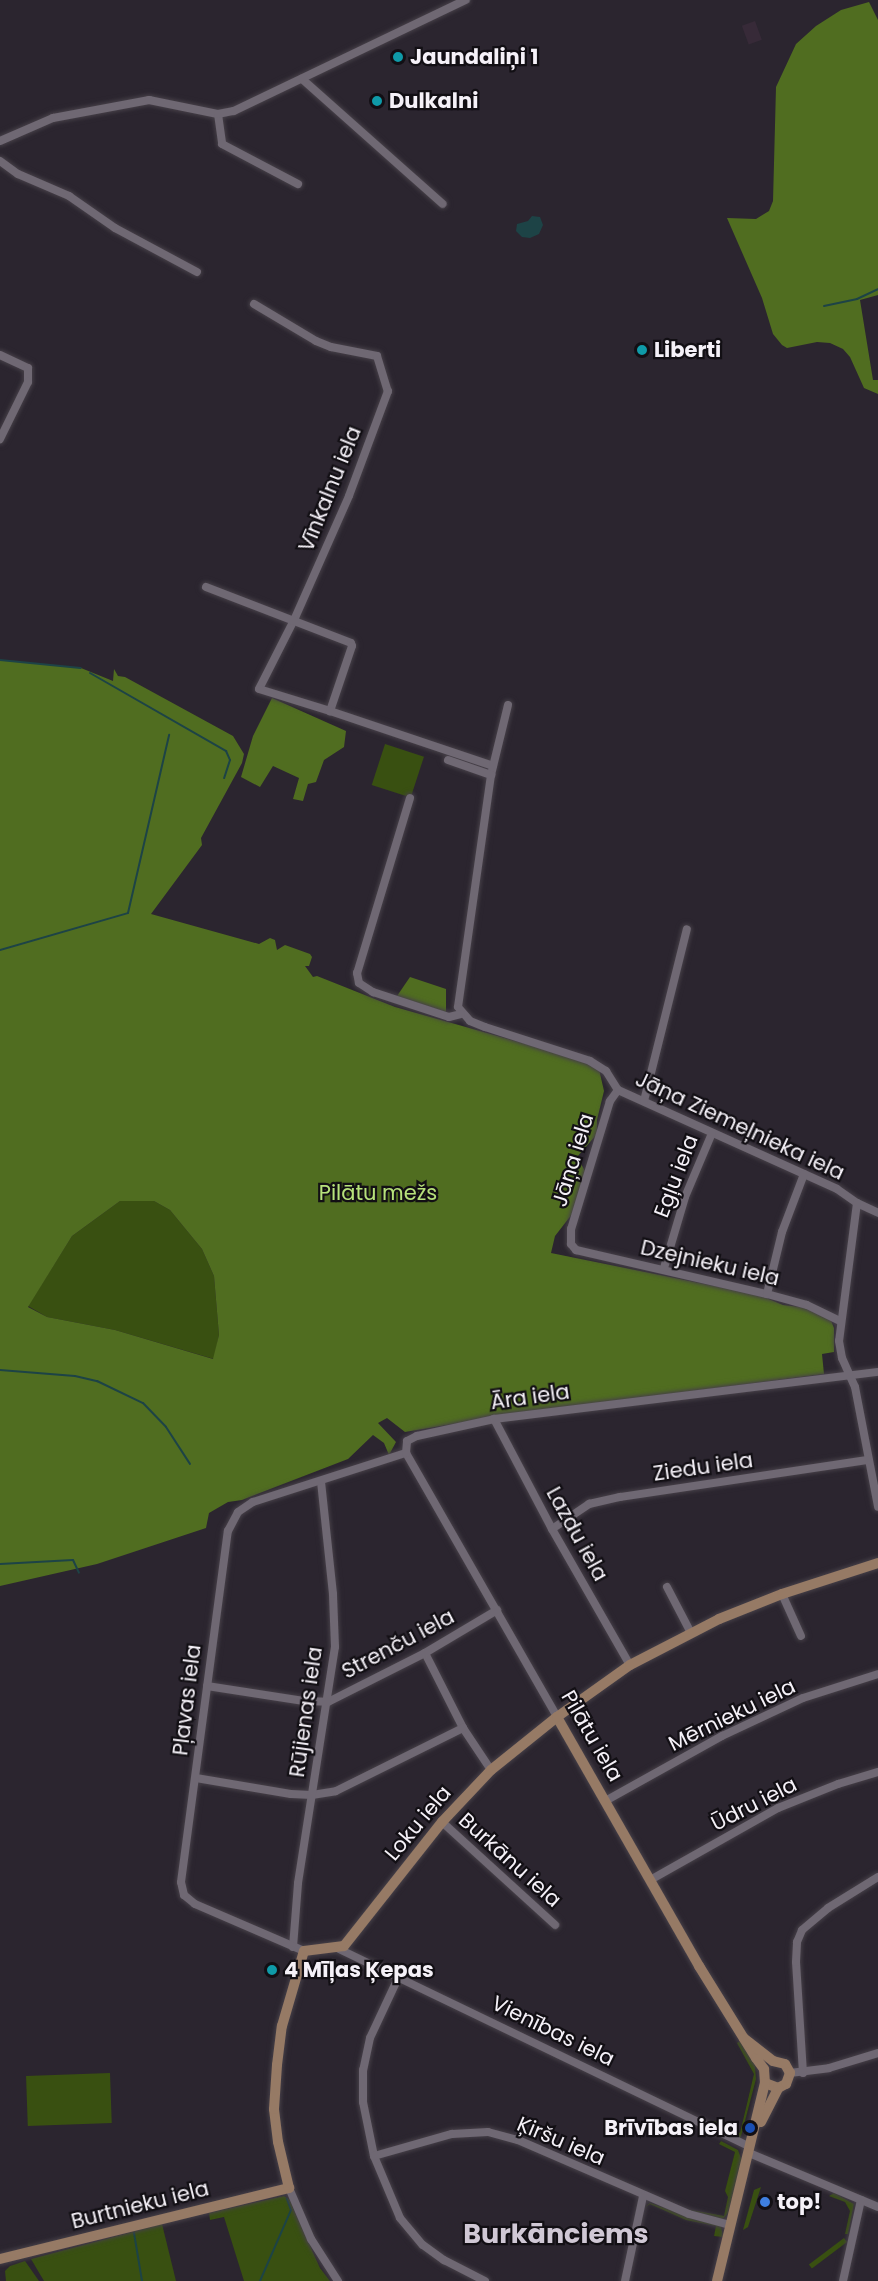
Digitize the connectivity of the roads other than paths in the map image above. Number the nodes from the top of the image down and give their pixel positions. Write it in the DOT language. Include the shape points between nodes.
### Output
graph roads {
  1 [pos="466,0"];
  2 [pos="302,80"];
  3 [pos="218,114"];
  4 [pos="0,141"];
  5 [pos="0,161"];
  6 [pos="298,184"];
  7 [pos="443,204"];
  8 [pos="196,272"];
  9 [pos="254,304"];
  10 [pos="0,355"];
  11 [pos="0,439"];
  12 [pos="206,587"];
  13 [pos="294,620"];
  14 [pos="508,705"];
  15 [pos="330,711"];
  16 [pos="448,760"];
  17 [pos="492,771"];
  18 [pos="410,798"];
  19 [pos="687,929"];
  20 [pos="461,1014"];
  21 [pos="618,1090"];
  22 [pos="644,1101"];
  23 [pos="712,1132"];
  24 [pos="804,1174"];
  25 [pos="857,1203"];
  26 [pos="878,1213"];
  27 [pos="572,1244"];
  28 [pos="664,1268"];
  29 [pos="767,1294"];
  30 [pos="840,1321"];
  31 [pos="878,1372"];
  32 [pos="849,1376"];
  33 [pos="494,1419"];
  34 [pos="406,1453"];
  35 [pos="868,1460"];
  36 [pos="321,1482"];
  37 [pos="876,1485"];
  38 [pos="878,1507"];
  39 [pos="238,1512"];
  40 [pos="552,1529"];
  41 [pos="878,1563"];
  42 [pos="667,1587"];
  43 [pos="782,1594"];
  44 [pos="497,1610"];
  45 [pos="692,1633"];
  46 [pos="801,1636"];
  47 [pos="425,1653"];
  48 [pos="630,1665"];
  49 [pos="878,1674"];
  50 [pos="207,1686"];
  51 [pos="328,1702"];
  52 [pos="557,1717"];
  53 [pos="463,1728"];
  54 [pos="491,1770"];
  55 [pos="878,1772"];
  56 [pos="196,1778"];
  57 [pos="312,1796"];
  58 [pos="607,1800"];
  59 [pos="442,1822"];
  60 [pos="878,1877"];
  61 [pos="652,1879"];
  62 [pos="555,1925"];
  63 [pos="339,1948"];
  64 [pos="298,1949"];
  65 [pos="399,1976"];
  66 [pos="744,2038"];
  67 [pos="878,2053"];
  68 [pos="773,2061"];
  69 [pos="764,2070"];
  70 [pos="790,2073"];
  71 [pos="803,2073"];
  72 [pos="765,2082"];
  73 [pos="778,2088"];
  74 [pos="754,2136"];
  75 [pos="749,2150"];
  76 [pos="374,2156"];
  77 [pos="289,2188"];
  78 [pos="643,2196"];
  79 [pos="861,2200"];
  80 [pos="878,2206"];
  81 [pos="730,2225"];
  82 [pos="0,2259"];
  83 [pos="337,2281"];
  84 [pos="484,2281"];
  85 [pos="625,2281"];
  86 [pos="717,2281"];
  87 [pos="843,2281"];
  1 -- 2 [label="street"];
  2 -- 3 [label="street" via="234,111"];
  2 -- 7 [label="street"];
  3 -- 4 [label="street" via="149,100 53,118"];
  3 -- 6 [label="street" via="222,144"];
  5 -- 8 [label="street" via="18,174 69,196 115,228"];
  9 -- 13 [label="street, Vīnkalnu iela" via="316,341 377,356 388,391 349,496"];
  10 -- 11 [label="street" via="28,368 28,382"];
  12 -- 13 [label="street"];
  13 -- 15 [label="street" via="351,643"];
  13 -- 15 [label="street, Vīnkalnu iela" via="260,689"];
  14 -- 17 [label="street"];
  15 -- 17 [label="street"];
  16 -- 17 [label="street"];
  17 -- 20 [label="street" via="459,989"];
  18 -- 20 [label="street" via="357,973 359,983 373,992 449,1017"];
  19 -- 22 [label="street"];
  20 -- 21 [label="street" via="485,1027 591,1061 606,1071"];
  21 -- 22 [label="street, Jāņa Ziemeļnieka iela"];
  21 -- 27 [label="street, Jāņa iela" via="610,1101 588,1168 571,1229"];
  22 -- 23 [label="street, Jāņa Ziemeļnieka iela"];
  23 -- 24 [label="street, Jāņa Ziemeļnieka iela"];
  23 -- 28 [label="street, Egļu iela" via="685,1197"];
  24 -- 25 [label="street, Jāņa Ziemeļnieka iela"];
  24 -- 29 [label="street" via="782,1232"];
  25 -- 26 [label="street, Jāņa Ziemeļnieka iela"];
  25 -- 30 [label="street"];
  27 -- 28 [label="street, Dzejnieku iela" via="576,1250 606,1258"];
  28 -- 29 [label="street, Dzejnieku iela"];
  29 -- 30 [label="street, Dzejnieku iela" via="807,1305"];
  30 -- 32 [label="street" via="842,1358"];
  31 -- 32 [label="street, Āra iela"];
  32 -- 33 [label="street, Āra iela"];
  32 -- 35 [label="street" via="855,1387"];
  33 -- 34 [label="street, Āra iela" via="417,1436 407,1441"];
  33 -- 40 [label="street, Lazdu iela"];
  34 -- 36 [label="street, Āra iela"];
  34 -- 44 [label="street, Pilātu iela"];
  35 -- 37 [label="street"];
  35 -- 40 [label="street, Ziedu iela" via="620,1497 589,1504"];
  36 -- 39 [label="street, Āra iela" via="253,1502"];
  36 -- 51 [label="street, Rūjienas iela" via="335,1647"];
  37 -- 38 [label="street"];
  39 -- 50 [label="street, Pļavas iela" via="228,1531"];
  40 -- 48 [label="street, Lazdu iela"];
  41 -- 43 [label="street, Loku iela"];
  42 -- 45 [label="street"];
  43 -- 45 [label="street, Loku iela"];
  43 -- 46 [label="street"];
  44 -- 47 [label="street, Strenču iela"];
  44 -- 52 [label="street, Pilātu iela"];
  45 -- 48 [label="street, Loku iela"];
  47 -- 51 [label="street, Strenču iela"];
  47 -- 53 [label="street"];
  48 -- 52 [label="street, Loku iela"];
  49 -- 58 [label="street, Mērnieku iela" via="803,1698 722,1736"];
  50 -- 51 [label="street, Strenču iela"];
  50 -- 56 [label="street, Pļavas iela"];
  51 -- 57 [label="street, Rūjienas iela"];
  52 -- 54 [label="street, Loku iela"];
  52 -- 58 [label="street, Pilātu iela"];
  53 -- 54 [label="street"];
  53 -- 57 [label="street" via="336,1791"];
  54 -- 59 [label="street, Loku iela"];
  55 -- 61 [label="street, Ūdru iela" via="778,1808"];
  56 -- 57 [label="street"];
  56 -- 64 [label="street, Pļavas iela" via="181,1882 184,1895 230,1921"];
  57 -- 64 [label="street, Rūjienas iela" via="298,1882"];
  58 -- 61 [label="street, Pilātu iela"];
  59 -- 62 [label="street, Burkānu iela"];
  59 -- 63 [label="street, Loku iela" via="362,1926"];
  60 -- 71 [label="street" via="828,1908 802,1929 797,1942"];
  61 -- 66 [label="street, Pilātu iela"];
  63 -- 64 [label="street"];
  63 -- 65 [label="street, Vienības iela"];
  64 -- 77 [label="street" via="282,2026 274,2109"];
  65 -- 75 [label="street, Vienības iela"];
  65 -- 76 [label="street" via="370,2038 363,2070 363,2102"];
  66 -- 68 [label="street"];
  66 -- 69 [label="street, Pilātu iela"];
  67 -- 71 [label="street"];
  68 -- 69 [label="street"];
  68 -- 70 [label="street" via="785,2064"];
  69 -- 72 [label="street"];
  70 -- 71 [label="street"];
  70 -- 73 [label="street" via="786,2084"];
  72 -- 73 [label="street"];
  72 -- 74 [label="street"];
  73 -- 74 [label="street"];
  74 -- 75 [label="street"];
  75 -- 79 [label="street, Vienības iela"];
  75 -- 81 [label="street"];
  76 -- 78 [label="street, Ķiršu iela" via="452,2134 488,2132 518,2140"];
  76 -- 84 [label="street" via="400,2218 423,2245"];
  77 -- 82 [label="street, Burtnieku iela"];
  77 -- 83 [label="street" via="311,2240"];
  78 -- 81 [label="street, Ķiršu iela"];
  78 -- 85 [label="street"];
  79 -- 80 [label="street, Vienības iela"];
  79 -- 87 [label="street"];
  81 -- 86 [label="street"];
}
